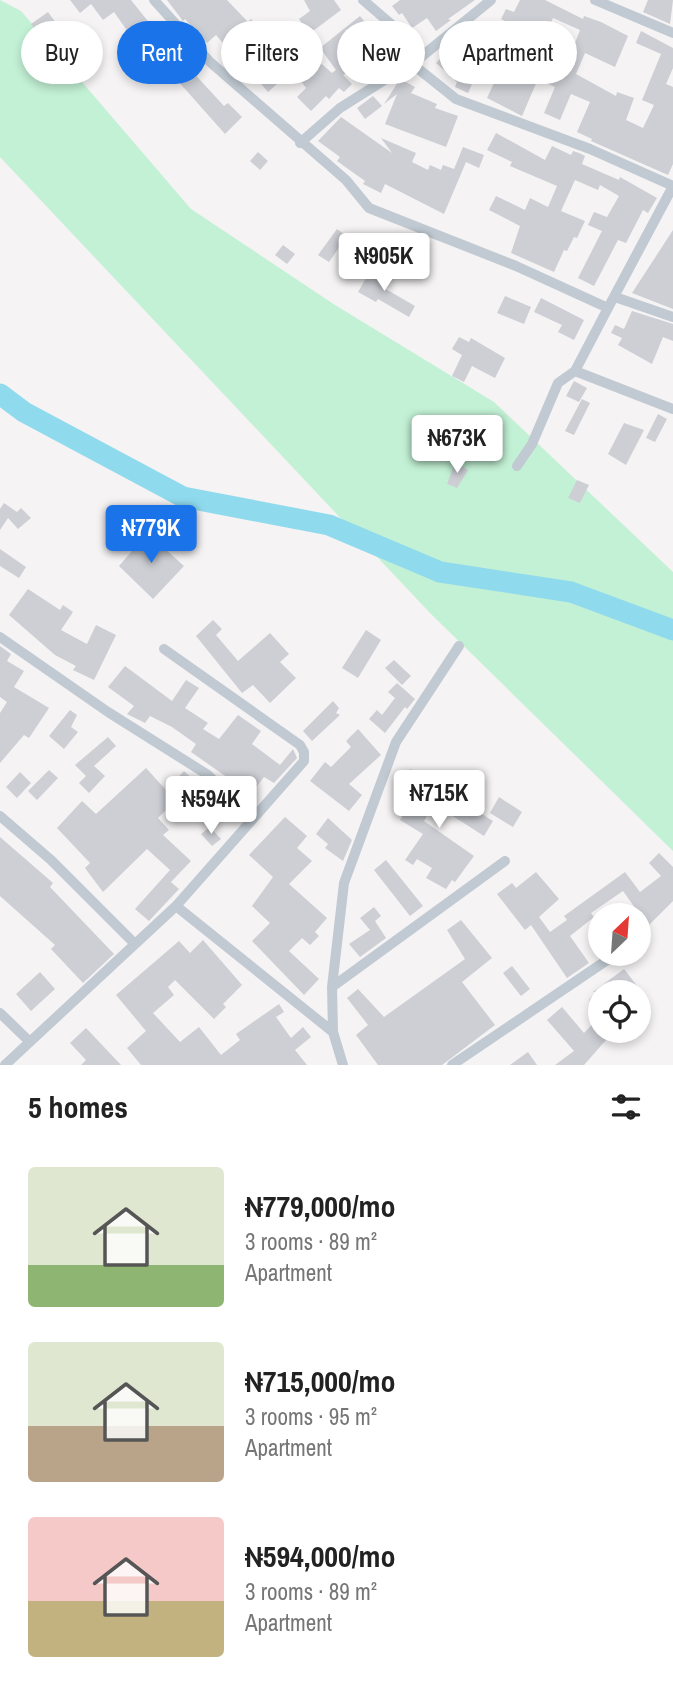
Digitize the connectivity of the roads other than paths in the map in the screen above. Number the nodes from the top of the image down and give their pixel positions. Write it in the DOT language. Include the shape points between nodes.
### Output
graph roads {
  1 [pos="154,0"];
  2 [pos="363,0"];
  3 [pos="491,0"];
  4 [pos="595,0"];
  5 [pos="388,21"];
  6 [pos="673,33"];
  7 [pos="425,53"];
  8 [pos="425,70"];
  9 [pos="378,84"];
  10 [pos="300,142"];
  11 [pos="615,297"];
  12 [pos="608,308"];
  13 [pos="673,317"];
  14 [pos="575,371"];
  15 [pos="673,409"];
  16 [pos="517,466"];
  17 [pos="0,636"];
  18 [pos="459,646"];
  19 [pos="164,649"];
  20 [pos="0,816"];
  21 [pos="253,818"];
  22 [pos="505,861"];
  23 [pos="176,906"];
  24 [pos="135,944"];
  25 [pos="598,966"];
  26 [pos="332,987"];
  27 [pos="0,1013"];
  28 [pos="333,1032"];
  29 [pos="30,1042"];
  30 [pos="5,1065"];
  31 [pos="343,1065"];
  32 [pos="452,1065"];
  1 -- 10 [label="street" via="210,62"];
  2 -- 5 [label="street"];
  3 -- 7 [label="street"];
  4 -- 6 [label="street"];
  8 -- 11 [label="street" via="440,88 464,103 590,149 673,186"];
  9 -- 10 [label="street"];
  10 -- 12 [label="street" via="346,180 369,208"];
  11 -- 12 [label="street"];
  11 -- 13 [label="street"];
  12 -- 14 [label="street"];
  14 -- 15 [label="street"];
  14 -- 16 [label="street" via="558,383 532,444"];
  17 -- 21 [label="street" via="208,775"];
  18 -- 26 [label="street" via="385,764 344,883"];
  19 -- 21 [label="street" via="304,752 304,761"];
  20 -- 24 [label="street"];
  21 -- 23 [label="street"];
  22 -- 26 [label="street"];
  23 -- 24 [label="street"];
  23 -- 28 [label="street"];
  24 -- 29 [label="street"];
  25 -- 32 [label="street"];
  26 -- 28 [label="street"];
  27 -- 29 [label="street"];
  28 -- 31 [label="street"];
  29 -- 30 [label="street"];
}
